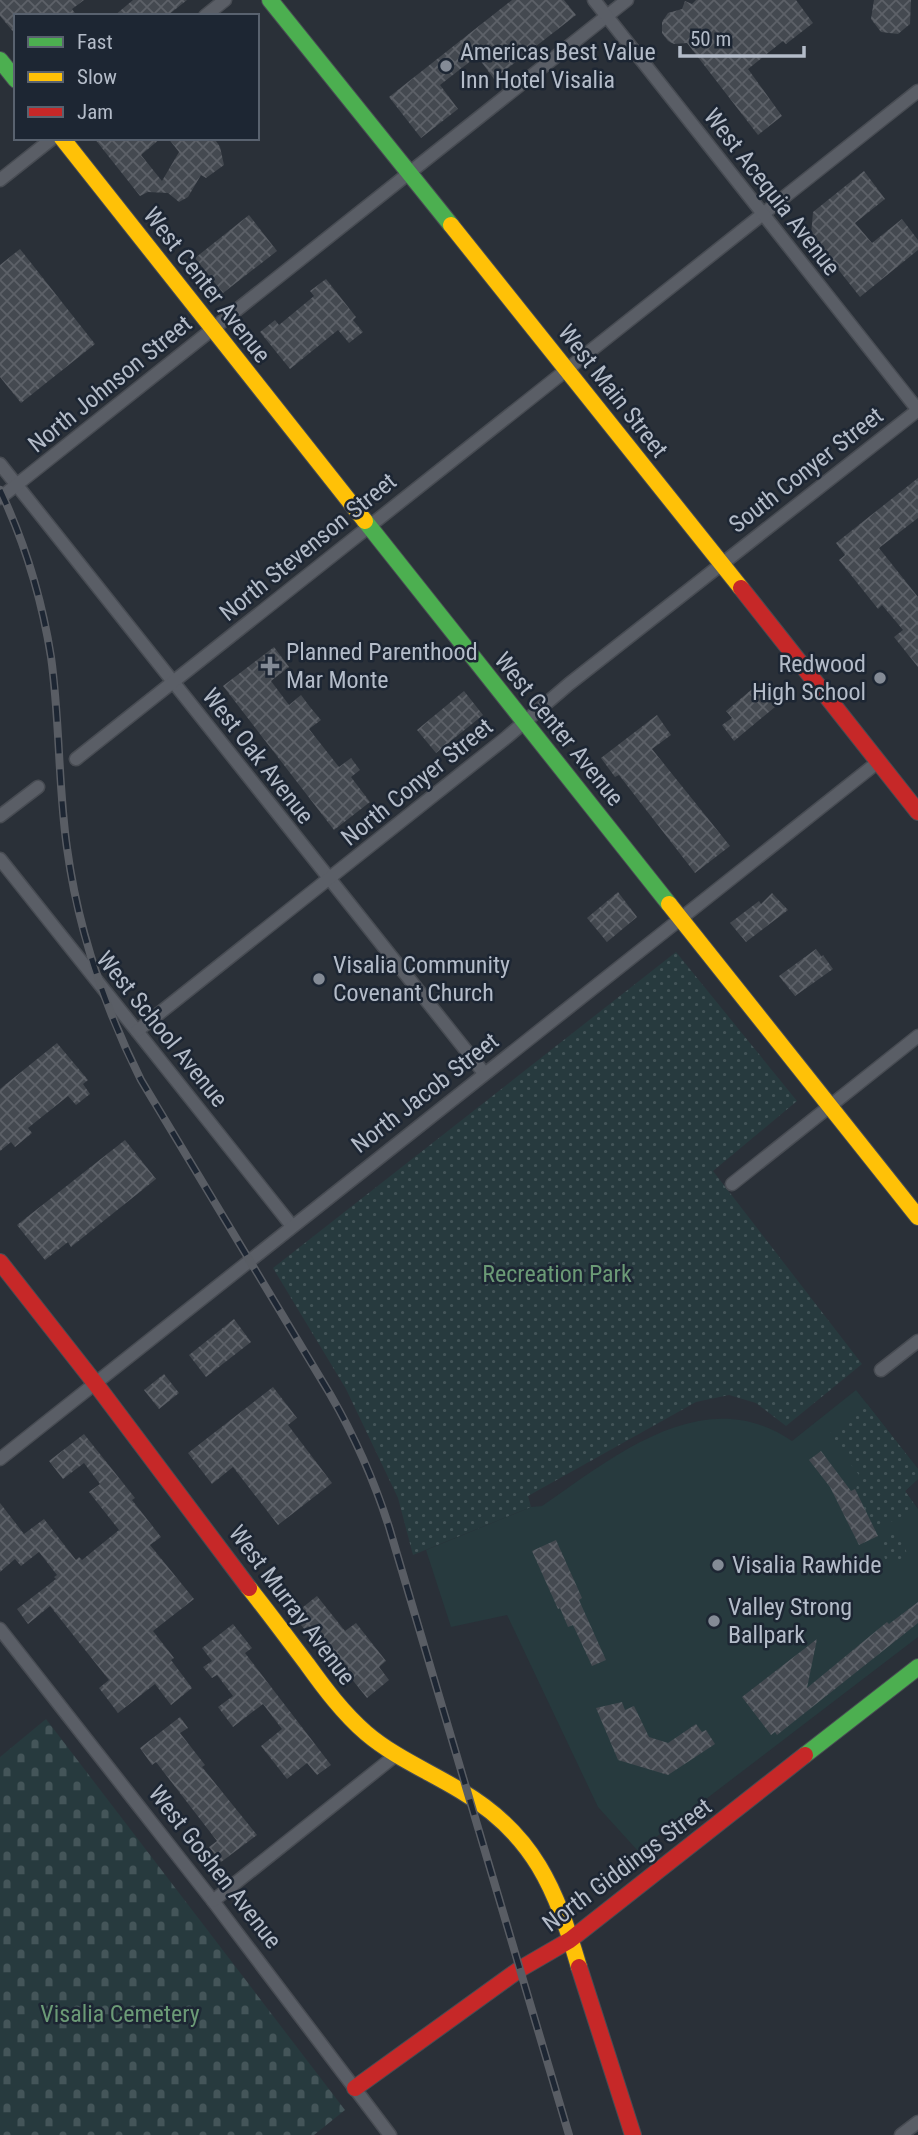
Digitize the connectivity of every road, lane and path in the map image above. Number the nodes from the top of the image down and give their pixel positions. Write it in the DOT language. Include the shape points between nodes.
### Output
graph roads {
  1 [pos="225,0"];
  2 [pos="270,0"];
  3 [pos="594,0"];
  4 [pos="627,0"];
  5 [pos="208,14"];
  6 [pos="607,16"];
  7 [pos="0,60"];
  8 [pos="14,78"];
  9 [pos="918,91"];
  10 [pos="50,140"];
  11 [pos="64,140"];
  12 [pos="411,173"];
  13 [pos="0,180"];
  14 [pos="762,214"];
  15 [pos="213,329"];
  16 [pos="568,369"];
  17 [pos="918,410"];
  18 [pos="0,464"];
  19 [pos="16,485"];
  20 [pos="0,498"];
  21 [pos="369,526"];
  22 [pos="722,565"];
  23 [pos="174,682"];
  24 [pos="524,723"];
  25 [pos="76,759"];
  26 [pos="878,762"];
  27 [pos="38,787"];
  28 [pos="918,812"];
  29 [pos="0,817"];
  30 [pos="0,859"];
  31 [pos="329,879"];
  32 [pos="682,917"];
  33 [pos="137,1031"];
  34 [pos="918,1036"];
  35 [pos="484,1073"];
  36 [pos="830,1106"];
  37 [pos="732,1184"];
  38 [pos="918,1217"];
  39 [pos="292,1226"];
  40 [pos="0,1262"];
  41 [pos="918,1341"];
  42 [pos="881,1370"];
  43 [pos="95,1383"];
  44 [pos="0,1459"];
  45 [pos="0,1629"];
  46 [pos="918,1667"];
  47 [pos="396,1755"];
  48 [pos="213,1901"];
  49 [pos="570,1940"];
  50 [pos="355,2088"];
  51 [pos="918,2122"];
  52 [pos="390,2135"];
  53 [pos="633,2135"];
  54 [pos="901,2135"];
  1 -- 5 [label="street"];
  2 -- 12 [label="street, West Main Street"];
  3 -- 6 [label="street, West Acequia Avenue"];
  4 -- 6 [label="street, North Johnson Street"];
  6 -- 12 [label="street, North Johnson Street"];
  6 -- 14 [label="street, West Acequia Avenue"];
  7 -- 8 [label="street"];
  9 -- 14 [label="street, North Stevenson Street"];
  10 -- 13 [label="street"];
  11 -- 15 [label="street, West Center Avenue"];
  12 -- 15 [label="street, North Johnson Street"];
  12 -- 16 [label="street, West Main Street"];
  14 -- 16 [label="street, North Stevenson Street"];
  14 -- 17 [label="street, West Acequia Avenue"];
  15 -- 19 [label="street, North Johnson Street"];
  15 -- 21 [label="street, West Center Avenue"];
  16 -- 21 [label="street, North Stevenson Street"];
  16 -- 22 [label="street, West Main Street"];
  17 -- 22 [label="street, South Conyer Street"];
  18 -- 19 [label="street, West Oak Avenue"];
  19 -- 20 [label="street, North Johnson Street"];
  19 -- 23 [label="street, West Oak Avenue"];
  21 -- 23 [label="street, North Stevenson Street"];
  21 -- 24 [label="street, West Center Avenue"];
  22 -- 24 [label="street, North Conyer Street"];
  22 -- 26 [label="street, West Main Street"];
  23 -- 25 [label="street, North Stevenson Street"];
  23 -- 31 [label="street, West Oak Avenue"];
  24 -- 31 [label="street, North Conyer Street"];
  24 -- 32 [label="street, West Center Avenue"];
  26 -- 28 [label="street, West Main Street"];
  26 -- 32 [label="street, North Jacob Street"];
  27 -- 29 [label="street"];
  30 -- 33 [label="street, West School Avenue"];
  31 -- 33 [label="street, North Conyer Street"];
  31 -- 35 [label="street, West Oak Avenue"];
  32 -- 35 [label="street, North Jacob Street"];
  32 -- 36 [label="street, West Center Avenue"];
  33 -- 39 [label="street, West School Avenue"];
  34 -- 36 [label="street"];
  35 -- 39 [label="street, North Jacob Street"];
  36 -- 37 [label="street"];
  36 -- 38 [label="street, West Center Avenue"];
  39 -- 43 [label="street, North Jacob Street"];
  40 -- 43 [label="street, West Murray Avenue"];
  41 -- 42 [label="street"];
  43 -- 44 [label="street, North Jacob Street"];
  43 -- 47 [label="street, West Murray Avenue" via="340,1708"];
  45 -- 48 [label="street, West Goshen Avenue"];
  46 -- 49 [label="street, North Giddings Street"];
  47 -- 48 [label="street"];
  47 -- 49 [label="street, West Murray Avenue" via="448,1781 517,1835 545,1874"];
  48 -- 50 [label="street, West Goshen Avenue"];
  49 -- 50 [label="street, North Giddings Street" via="520,1969"];
  49 -- 53 [label="street"];
  50 -- 52 [label="street, West Goshen Avenue"];
  51 -- 54 [label="street"];
}
